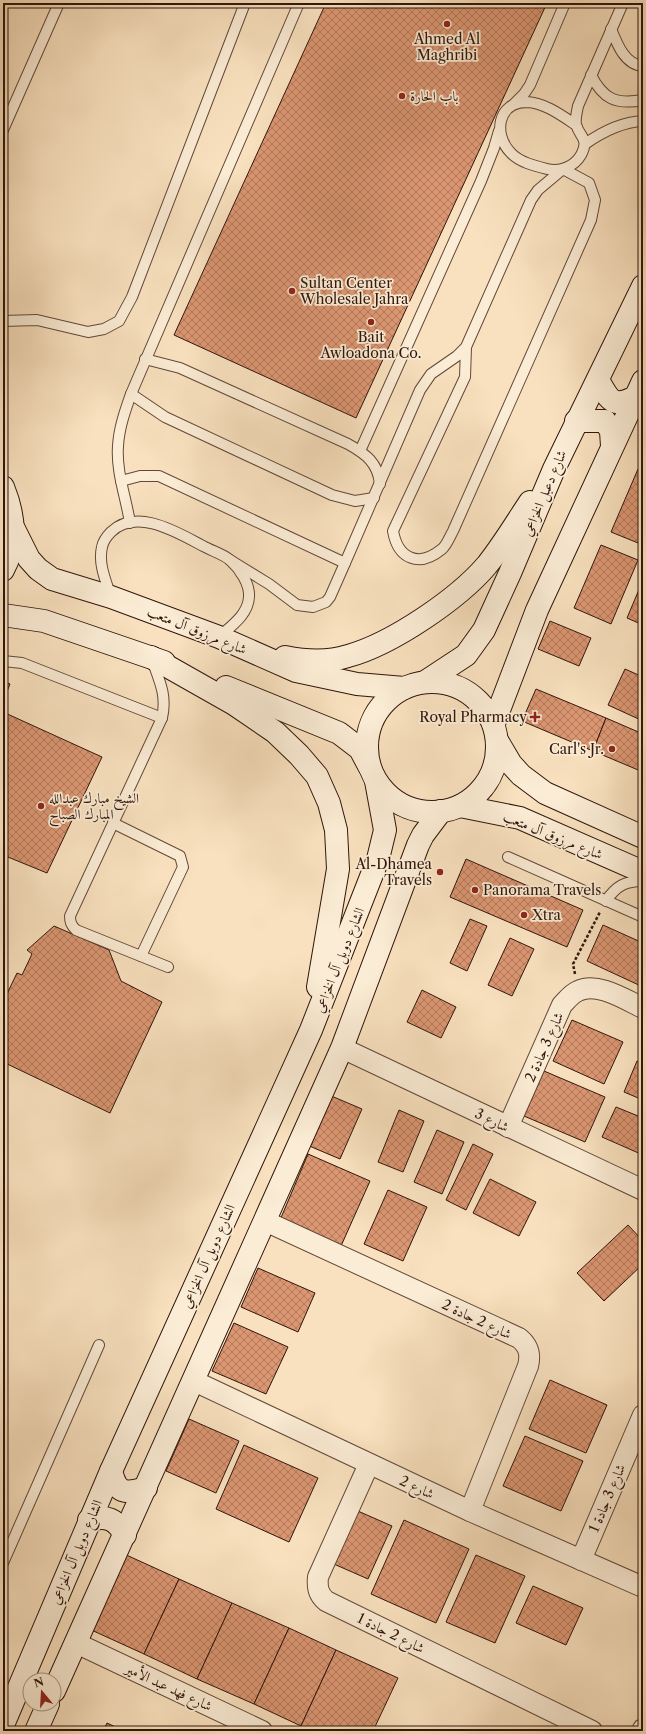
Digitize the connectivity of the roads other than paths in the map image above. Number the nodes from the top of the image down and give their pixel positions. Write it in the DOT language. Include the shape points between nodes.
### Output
graph roads {
  1 [pos="59,3"];
  2 [pos="245,3"];
  3 [pos="299,3"];
  4 [pos="565,3"];
  5 [pos="622,3"];
  6 [pos="611,29"];
  7 [pos="643,66"];
  8 [pos="590,75"];
  9 [pos="643,100"];
  10 [pos="514,104"];
  11 [pos="643,121"];
  12 [pos="576,124"];
  13 [pos="499,129"];
  14 [pos="3,130"];
  15 [pos="585,144"];
  16 [pos="563,169"];
  17 [pos="643,286"];
  18 [pos="3,321"];
  19 [pos="466,347"];
  20 [pos="145,358"];
  21 [pos="598,380"];
  22 [pos="639,389"];
  23 [pos="131,394"];
  24 [pos="576,421"];
  25 [pos="612,446"];
  26 [pos="360,451"];
  27 [pos="554,468"];
  28 [pos="121,481"];
  29 [pos="380,484"];
  30 [pos="3,487"];
  31 [pos="374,498"];
  32 [pos="130,523"];
  33 [pos="14,530"];
  34 [pos="230,560"];
  35 [pos="346,563"];
  36 [pos="3,570"];
  37 [pos="111,597"];
  38 [pos="3,615"];
  39 [pos="219,637"];
  40 [pos="247,650"];
  41 [pos="151,657"];
  42 [pos="3,661"];
  43 [pos="414,685"];
  44 [pos="162,718"];
  45 [pos="496,732"];
  46 [pos="373,773"];
  47 [pos="450,808"];
  48 [pos="113,823"];
  49 [pos="643,837"];
  50 [pos="508,857"];
  51 [pos="643,872"];
  52 [pos="643,881"];
  53 [pos="606,901"];
  54 [pos="643,917"];
  55 [pos="140,956"];
  56 [pos="168,967"];
  57 [pos="643,1008"];
  58 [pos="311,1030"];
  59 [pos="342,1048"];
  60 [pos="508,1127"];
  61 [pos="643,1190"];
  62 [pos="265,1221"];
  63 [pos="99,1345"];
  64 [pos="194,1381"];
  65 [pos="643,1415"];
  66 [pos="369,1464"];
  67 [pos="111,1471"];
  68 [pos="146,1488"];
  69 [pos="470,1511"];
  70 [pos="90,1520"];
  71 [pos="125,1535"];
  72 [pos="580,1560"];
  73 [pos="3,1563"];
  74 [pos="643,1587"];
  75 [pos="76,1643"];
  76 [pos="62,1674"];
  77 [pos="44,1712"];
  78 [pos="3,1724"];
  79 [pos="36,1731"];
  80 [pos="262,1731"];
  81 [pos="592,1731"];
  1 -- 14 [label="lane"];
  2 -- 18 [label="lane" via="132,297 119,321 104,329 88,332 37,320"];
  3 -- 20 [label="lane"];
  4 -- 10 [label="lane" via="530,85"];
  5 -- 6 [label="lane"];
  6 -- 7 [label="lane" via="618,47 626,58 638,66"];
  6 -- 8 [label="lane"];
  8 -- 9 [label="lane" via="606,97 617,101"];
  8 -- 12 [label="lane" via="578,106"];
  10 -- 12 [label="lane" via="526,102 541,105"];
  10 -- 13 [label="lane" via="500,120"];
  11 -- 15 [label="lane" via="622,124 599,134"];
  12 -- 15 [label="lane"];
  13 -- 16 [label="lane" via="504,145 512,155 551,170"];
  13 -- 26 [label="lane" via="481,181"];
  15 -- 16 [label="lane" via="581,156"];
  16 -- 19 [label="lane" via="538,190 531,200"];
  16 -- 19 [label="lane" via="589,183 595,200 590,220 444,548 422,559 409,558 395,543 393,531 464,377"];
  17 -- 21 [label="main road, شارع دعبل الخزاعي"];
  19 -- 29 [label="lane" via="431,374 420,390"];
  20 -- 23 [label="lane"];
  20 -- 26 [label="lane" via="180,368"];
  21 -- 22 [label="main road" via="613,402 621,404"];
  21 -- 24 [label="main road, شارع دعبل الخزاعي"];
  22 -- 25 [label="main road"];
  23 -- 28 [label="lane" via="118,446"];
  23 -- 31 [label="lane" via="165,417 332,495 355,501"];
  24 -- 25 [label="main road" via="605,422 611,431"];
  24 -- 27 [label="main road, شارع دعبل الخزاعي"];
  25 -- 45 [label="main road" via="537,610"];
  26 -- 29 [label="lane" via="376,466"];
  27 -- 40 [label="main road" via="486,565 435,611 404,631 348,657 322,660 288,658"];
  27 -- 43 [label="main road, شارع دعبل الخزاعي" via="510,573 477,642 466,655"];
  28 -- 32 [label="lane"];
  28 -- 35 [label="lane" via="140,476 159,476"];
  29 -- 31 [label="lane"];
  30 -- 33 [label="main road" via="11,506"];
  31 -- 35 [label="lane"];
  32 -- 34 [label="lane" via="158,525"];
  32 -- 37 [label="lane" via="115,528 102,546 101,564"];
  33 -- 36 [label="main road" via="9,560"];
  33 -- 37 [label="main road, شارع مرزوق آل متعب" via="29,559 52,579"];
  34 -- 35 [label="lane" via="296,604 313,607 326,602 330,597"];
  34 -- 39 [label="lane" via="247,585 249,597 247,609"];
  37 -- 39 [label="main road, شارع مرزوق آل متعب"];
  38 -- 41 [label="main road" via="44,621"];
  39 -- 40 [label="main road, شارع مرزوق آل متعب"];
  40 -- 43 [label="main road, شارع مرزوق آل متعب" via="296,671 332,680 357,684"];
  41 -- 44 [label="lane" via="165,704"];
  41 -- 46 [label="main road" via="339,733 360,749"];
  41 -- 58 [label="main road" via="234,704 275,732 317,776 329,803 336,830 338,869"];
  42 -- 44 [label="lane" via="22,664"];
  43 -- 45 [label="main road" via="442,682 459,687 485,708"];
  43 -- 46 [label="main road" via="389,698 377,712 369,729 367,748"];
  44 -- 48 [label="lane"];
  45 -- 47 [label="main road" via="497,757 484,786 474,797"];
  45 -- 49 [label="main road" via="511,764 544,793"];
  46 -- 47 [label="main road" via="386,793 397,802 425,812"];
  46 -- 58 [label="main road, الشارع دوبل آل الخزاعي" via="385,830 378,859"];
  47 -- 51 [label="main road, شارع مرزوق آل متعب" via="520,818"];
  47 -- 59 [label="main road" via="423,834 418,844"];
  48 -- 55 [label="lane" via="180,856 183,863"];
  48 -- 55 [label="lane" via="70,921 76,930"];
  50 -- 53 [label="lane"];
  52 -- 53 [label="lane" via="622,884 615,888"];
  53 -- 54 [label="lane"];
  55 -- 56 [label="lane"];
  57 -- 60 [label="street, شارع 3 جادة 2" via="601,990 579,990 562,1005"];
  58 -- 67 [label="main road, الشارع دوبل آل الخزاعي"];
  59 -- 60 [label="street, شارع 3"];
  59 -- 62 [label="main road"];
  60 -- 61 [label="street, شارع 3"];
  62 -- 64 [label="main road"];
  62 -- 69 [label="street, شارع 2 جادة 2" via="519,1338 526,1344 530,1359 528,1366"];
  63 -- 73 [label="lane"];
  64 -- 66 [label="street, شارع 2"];
  64 -- 68 [label="main road"];
  65 -- 72 [label="street, شارع 3 جادة 1"];
  66 -- 69 [label="street, شارع 2"];
  66 -- 81 [label="street, شارع 2 جادة 1" via="318,1577 320,1596"];
  67 -- 68 [label="main road" via="114,1483 121,1490 129,1492"];
  67 -- 70 [label="main road, الشارع دوبل آل الخزاعي"];
  68 -- 71 [label="main road"];
  69 -- 72 [label="street, شارع 2"];
  70 -- 71 [label="main road" via="99,1517 114,1520"];
  70 -- 78 [label="main road, الشارع دوبل آل الخزاعي"];
  71 -- 75 [label="main road"];
  72 -- 74 [label="street, شارع 2"];
  75 -- 76 [label="main road"];
  75 -- 80 [label="street, شارع فهد عبد الأمير"];
  77 -- 79 [label="main road"];
}
